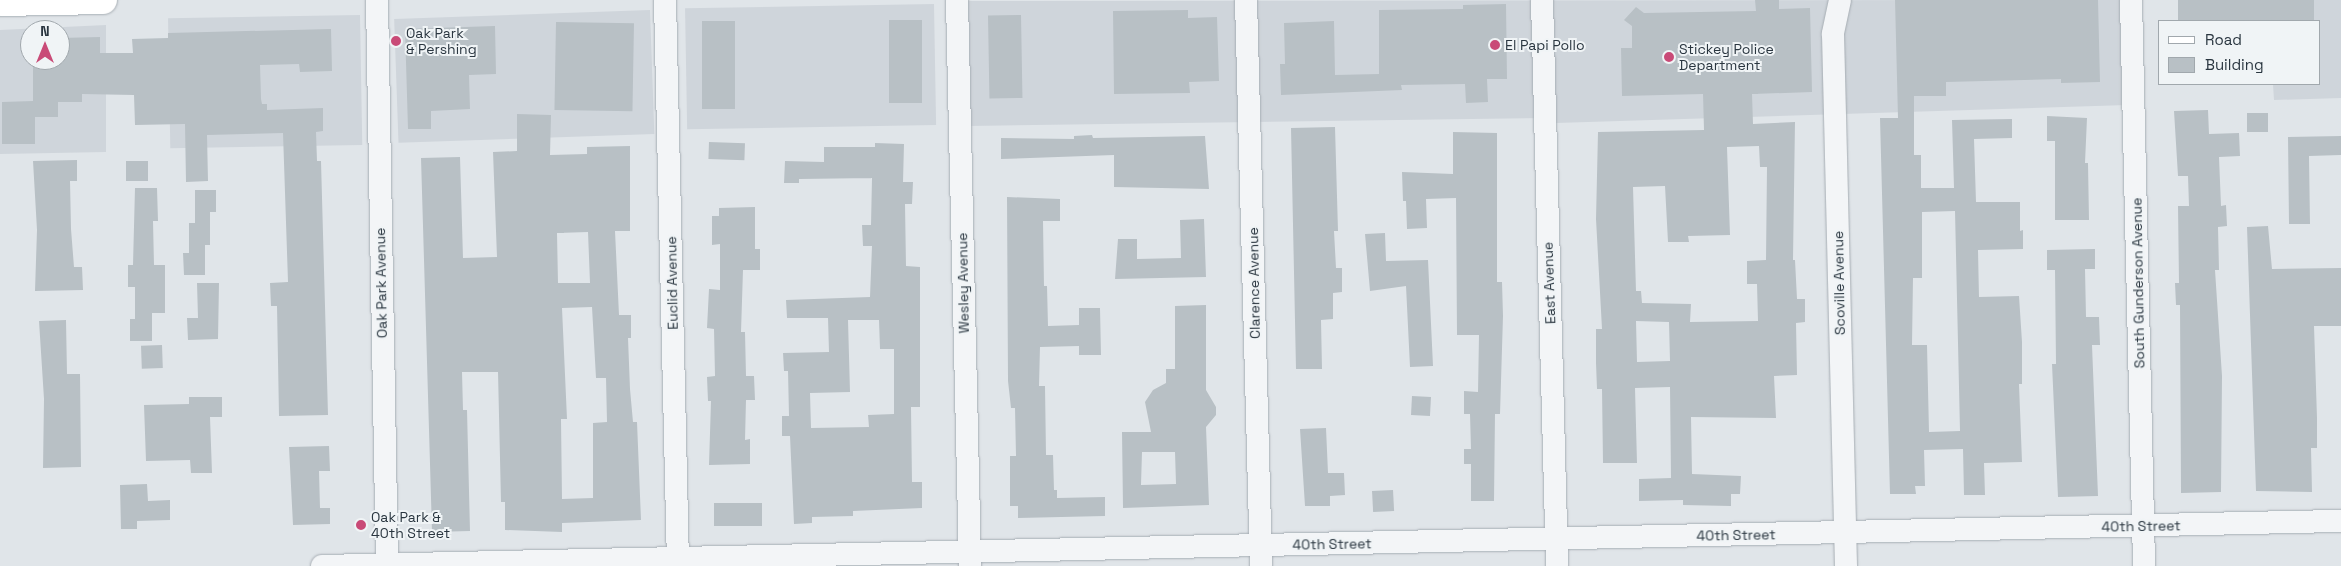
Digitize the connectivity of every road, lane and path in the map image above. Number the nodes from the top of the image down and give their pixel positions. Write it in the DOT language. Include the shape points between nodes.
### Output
graph roads {
  1 [pos="91,0"];
  2 [pos="103,0"];
  3 [pos="377,0"];
  4 [pos="665,0"];
  5 [pos="957,0"];
  6 [pos="1246,0"];
  7 [pos="1542,0"];
  8 [pos="1840,0"];
  9 [pos="2132,0"];
  10 [pos="0,2"];
  11 [pos="2341,521"];
  12 [pos="2144,526"];
  13 [pos="1845,532"];
  14 [pos="1556,539"];
  15 [pos="1261,556"];
  16 [pos="970,559"];
  17 [pos="678,562"];
  18 [pos="386,565"];
  19 [pos="322,566"];
  20 [pos="1556,566"];
  21 [pos="1846,566"];
  22 [pos="2144,566"];
  1 -- 2 [label="main road"];
  1 -- 10 [label="main road"];
  3 -- 18 [label="street, Oak Park Avenue"];
  4 -- 17 [label="street, Euclid Avenue"];
  5 -- 16 [label="street, Wesley Avenue"];
  6 -- 15 [label="street, Clarence Avenue"];
  7 -- 14 [label="street, East Avenue"];
  8 -- 13 [label="street, Scoville Avenue" via="1833,34"];
  9 -- 12 [label="street, South Gunderson Avenue"];
  11 -- 12 [label="street, 40th Street"];
  12 -- 13 [label="street, 40th Street"];
  12 -- 22 [label="street, South Gunderson Avenue"];
  13 -- 14 [label="street, 40th Street"];
  13 -- 21 [label="street, Scoville Avenue"];
  14 -- 15 [label="street, 40th Street"];
  14 -- 20 [label="street, East Avenue"];
  15 -- 16 [label="street, 40th Street"];
  16 -- 17 [label="street, 40th Street"];
  17 -- 18 [label="street, 40th Street"];
  18 -- 19 [label="street, 40th Street"];
}
